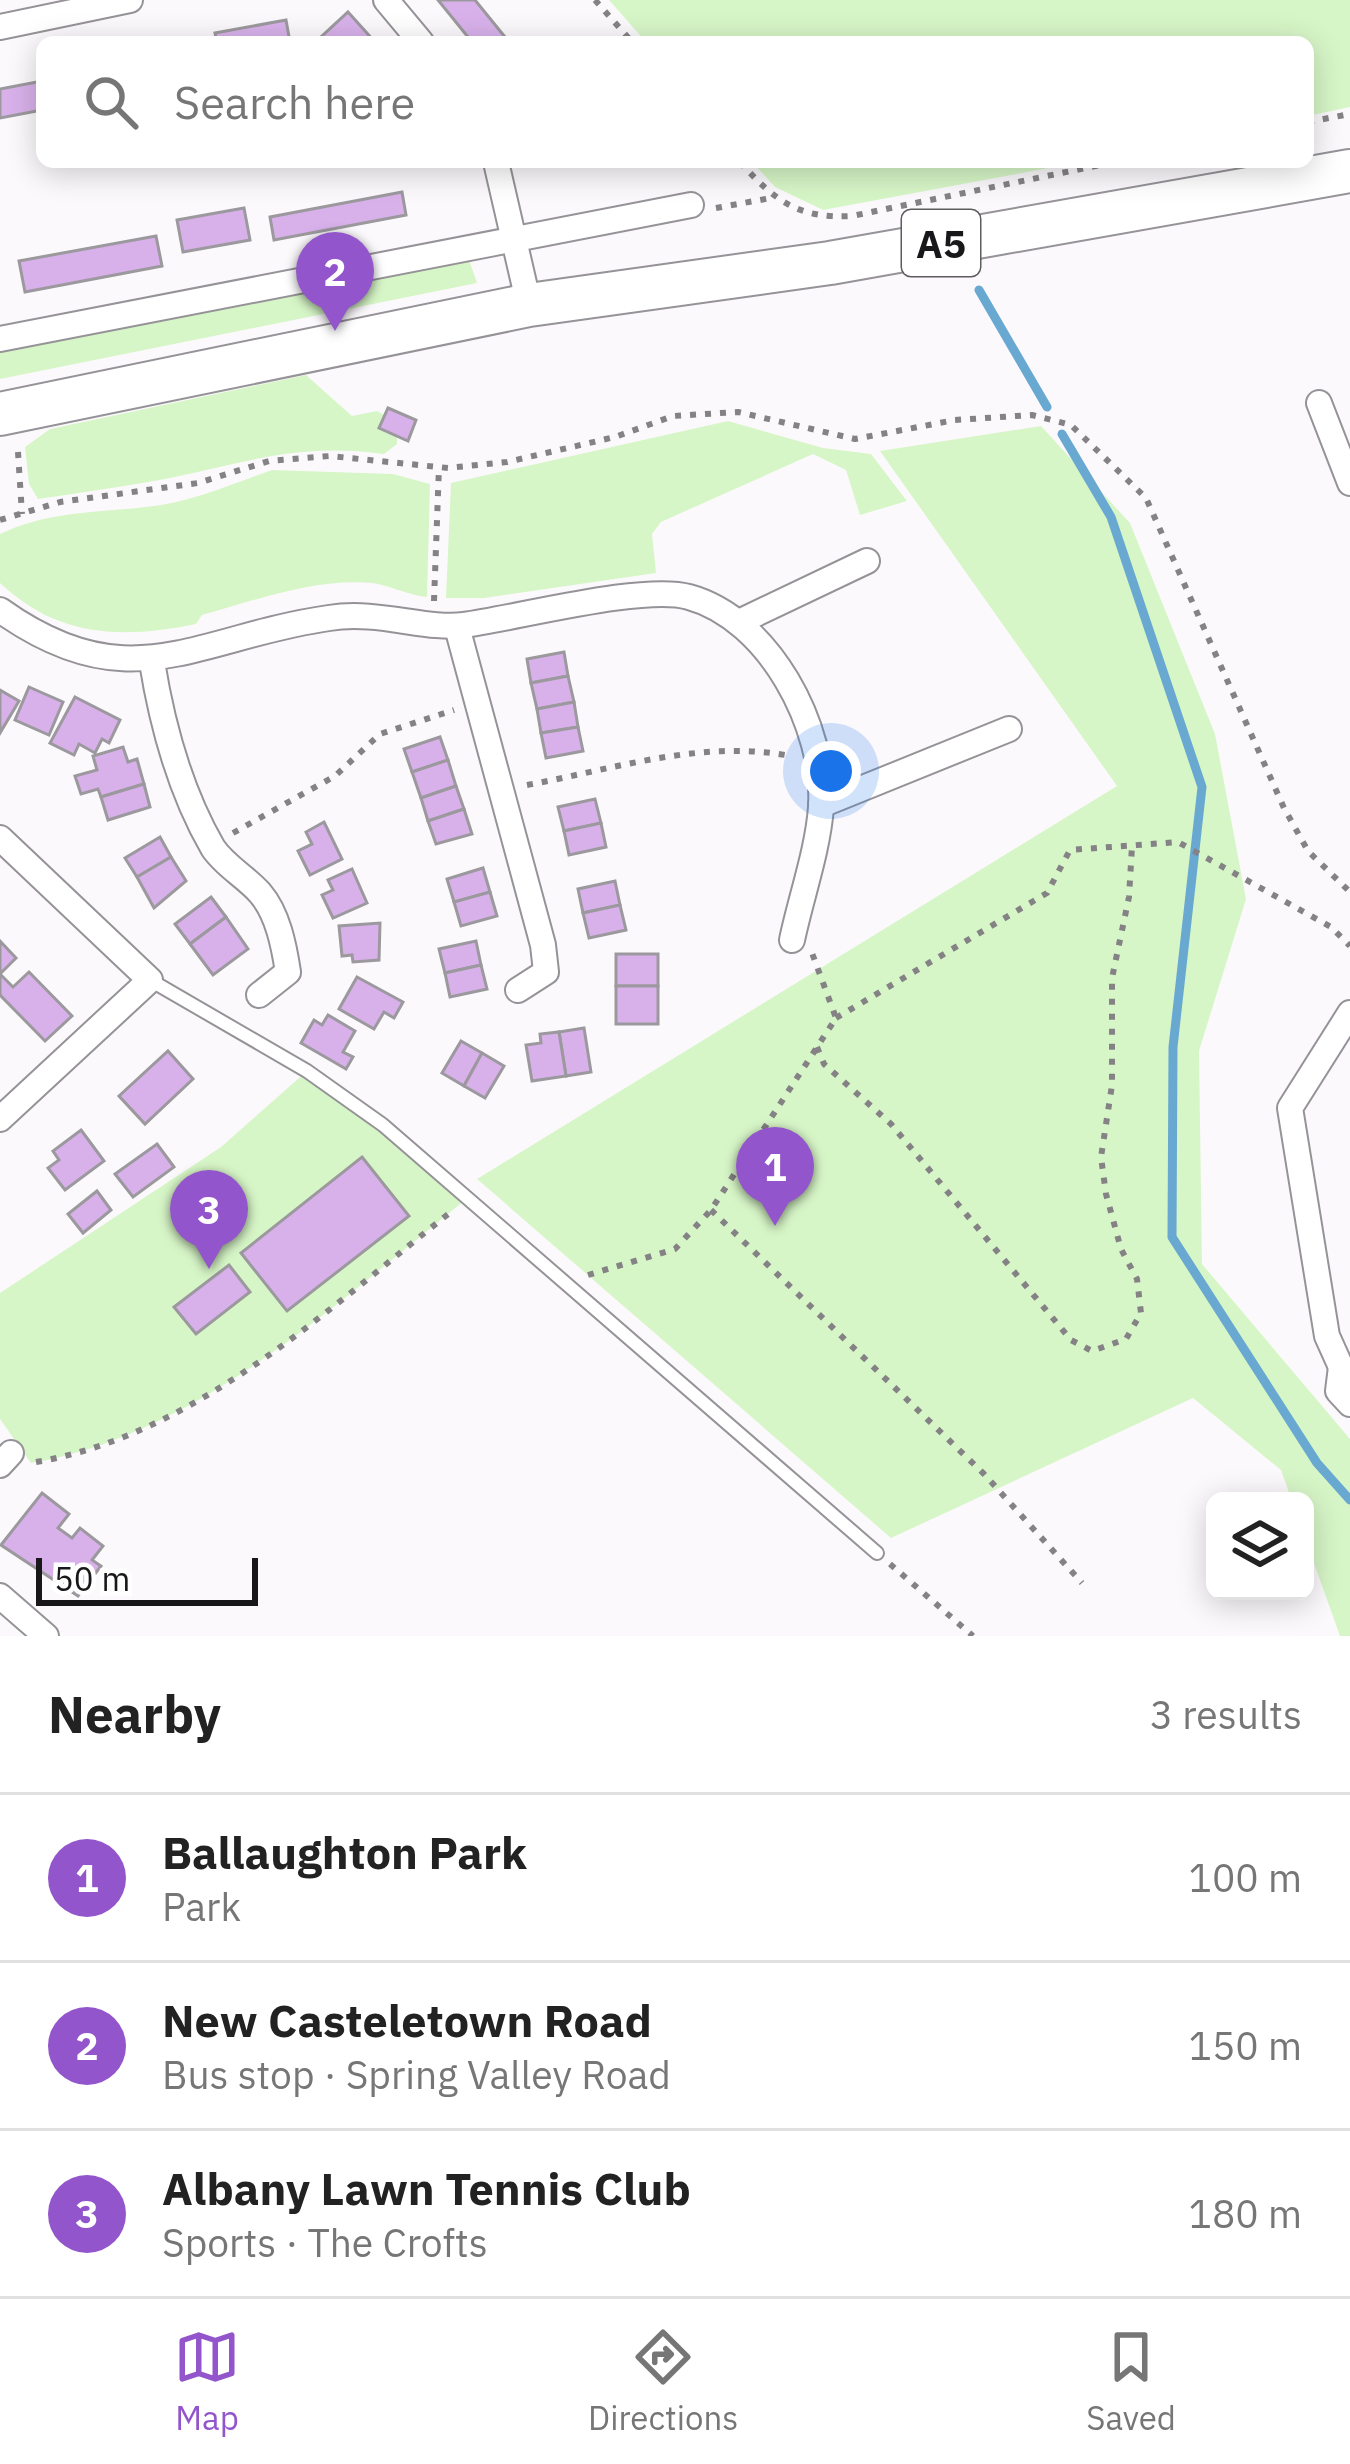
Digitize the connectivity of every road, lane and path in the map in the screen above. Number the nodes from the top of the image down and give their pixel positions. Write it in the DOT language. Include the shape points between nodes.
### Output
graph roads {
  1 [pos="130,0"];
  2 [pos="386,0"];
  3 [pos="595,0"];
  4 [pos="2,23"];
  5 [pos="417,36"];
  6 [pos="627,36"];
  7 [pos="1350,114"];
  8 [pos="1314,121"];
  9 [pos="498,168"];
  10 [pos="745,168"];
  11 [pos="1086,168"];
  12 [pos="1350,171"];
  13 [pos="771,198"];
  14 [pos="702,207"];
  15 [pos="515,236"];
  16 [pos="530,305"];
  17 [pos="0,339"];
  18 [pos="1319,403"];
  19 [pos="9,433"];
  20 [pos="439,467"];
  21 [pos="1350,483"];
  22 [pos="22,514"];
  23 [pos="0,520"];
  24 [pos="867,561"];
  25 [pos="0,610"];
  26 [pos="739,622"];
  27 [pos="445,624"];
  28 [pos="152,662"];
  29 [pos="476,706"];
  30 [pos="1009,729"];
  31 [pos="814,760"];
  32 [pos="500,789"];
  33 [pos="821,805"];
  34 [pos="0,838"];
  35 [pos="212,845"];
  36 [pos="1132,846"];
  37 [pos="1350,892"];
  38 [pos="798,914"];
  39 [pos="792,940"];
  40 [pos="1350,946"];
  41 [pos="314,958"];
  42 [pos="288,972"];
  43 [pos="150,980"];
  44 [pos="518,990"];
  45 [pos="259,994"];
  46 [pos="1350,1013"];
  47 [pos="836,1018"];
  48 [pos="817,1047"];
  49 [pos="0,1119"];
  50 [pos="470,1196"];
  51 [pos="711,1210"];
  52 [pos="568,1281"];
  53 [pos="1346,1371"];
  54 [pos="1350,1404"];
  55 [pos="6,1459"];
  56 [pos="877,1553"];
  57 [pos="1082,1583"];
  58 [pos="0,1595"];
  59 [pos="46,1636"];
  60 [pos="973,1636"];
  1 -- 4 [label="street"];
  2 -- 5 [label="street"];
  3 -- 6 [label="path"];
  7 -- 8 [label="path"];
  9 -- 15 [label="street"];
  10 -- 13 [label="path"];
  11 -- 13 [label="path" via="852,216 817,218"];
  12 -- 16 [label="highway, A5" via="830,263"];
  13 -- 14 [label="path"];
  14 -- 15 [label="street"];
  15 -- 16 [label="street"];
  15 -- 17 [label="street"];
  16 -- 19 [label="highway, A5"];
  18 -- 21 [label="street"];
  19 -- 22 [label="path"];
  20 -- 22 [label="path" via="330,456 269,461 198,483"];
  20 -- 27 [label="path"];
  20 -- 37 [label="path" via="560,451 673,416 738,412 855,439 955,420 1032,415 1071,424 1146,498 1284,808 1308,850"];
  22 -- 23 [label="path"];
  24 -- 26 [label="street"];
  25 -- 28 [label="street" via="70,648"];
  26 -- 27 [label="street" via="688,596 661,596"];
  26 -- 31 [label="street" via="780,665"];
  27 -- 28 [label="street" via="325,618"];
  27 -- 29 [label="street"];
  28 -- 35 [label="street" via="159,704"];
  29 -- 32 [label="street"];
  29 -- 35 [label="path" via="380,734 335,776"];
  30 -- 33 [label="street"];
  31 -- 32 [label="path" via="750,748"];
  31 -- 33 [label="street"];
  32 -- 44 [label="street" via="555,976"];
  33 -- 38 [label="street"];
  34 -- 43 [label="street"];
  35 -- 42 [label="street" via="263,895"];
  36 -- 40 [label="path" via="1178,842 1331,927"];
  36 -- 47 [label="path" via="1070,850 1047,893"];
  36 -- 48 [label="path" via="1112,978 1102,1156 1139,1295 1138,1325 1126,1339 1092,1352 1071,1340"];
  38 -- 39 [label="street"];
  38 -- 47 [label="path"];
  41 -- 42 [label="street"];
  42 -- 45 [label="street"];
  43 -- 49 [label="street"];
  43 -- 50 [label="lane" via="307,1071"];
  46 -- 53 [label="street" via="1290,1108 1327,1336"];
  47 -- 48 [label="path"];
  48 -- 51 [label="path"];
  50 -- 52 [label="lane"];
  50 -- 55 [label="path" via="295,1335 201,1397 82,1454"];
  51 -- 52 [label="path" via="675,1250"];
  51 -- 57 [label="path" via="984,1474"];
  52 -- 56 [label="lane"];
  53 -- 54 [label="street" via="1338,1391"];
  56 -- 60 [label="path"];
  58 -- 59 [label="street"];
}
